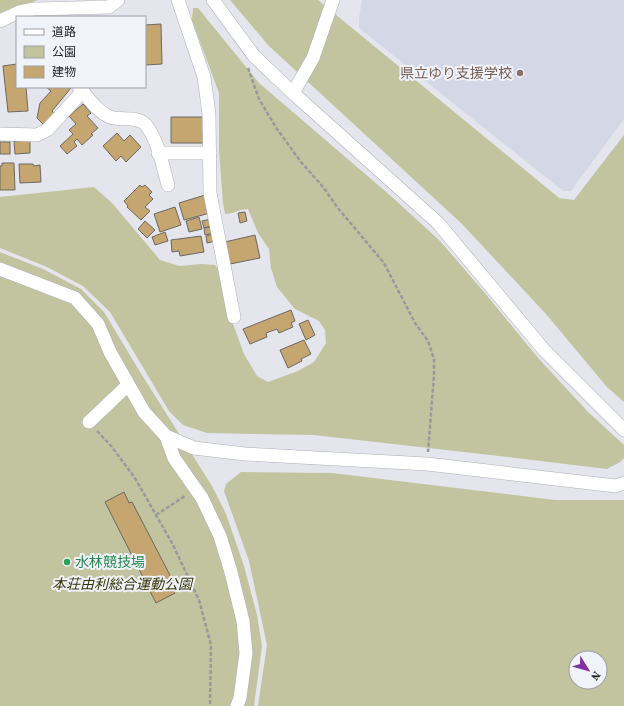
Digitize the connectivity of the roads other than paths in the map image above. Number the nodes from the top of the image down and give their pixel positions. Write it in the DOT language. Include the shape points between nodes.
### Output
graph roads {
  1 [pos="118,0"];
  2 [pos="178,0"];
  3 [pos="213,0"];
  4 [pos="333,0"];
  5 [pos="21,14"];
  6 [pos="0,21"];
  7 [pos="81,89"];
  8 [pos="293,93"];
  9 [pos="0,134"];
  10 [pos="210,152"];
  11 [pos="158,153"];
  12 [pos="168,186"];
  13 [pos="0,270"];
  14 [pos="234,317"];
  15 [pos="128,385"];
  16 [pos="89,422"];
  17 [pos="624,430"];
  18 [pos="166,436"];
  19 [pos="624,483"];
  20 [pos="237,706"];
  1 -- 5 [label="street" via="109,7 35,9"];
  2 -- 10 [label="street" via="204,77 209,114"];
  3 -- 8 [label="street" via="254,56"];
  4 -- 8 [label="street" via="313,58"];
  5 -- 6 [label="street"];
  7 -- 9 [label="street" via="47,130 37,134"];
  7 -- 11 [label="street" via="100,110 111,117 139,120 145,124"];
  8 -- 17 [label="street" via="438,223 544,350"];
  10 -- 11 [label="street"];
  10 -- 14 [label="street" via="210,193"];
  11 -- 12 [label="street"];
  13 -- 15 [label="street" via="75,298 98,324"];
  15 -- 16 [label="street"];
  15 -- 18 [label="street" via="144,412"];
  18 -- 19 [label="street" via="194,448 237,453 427,464 616,486"];
  18 -- 20 [label="street" via="174,458 202,498 220,536 231,572 243,620 246,653"];
}
